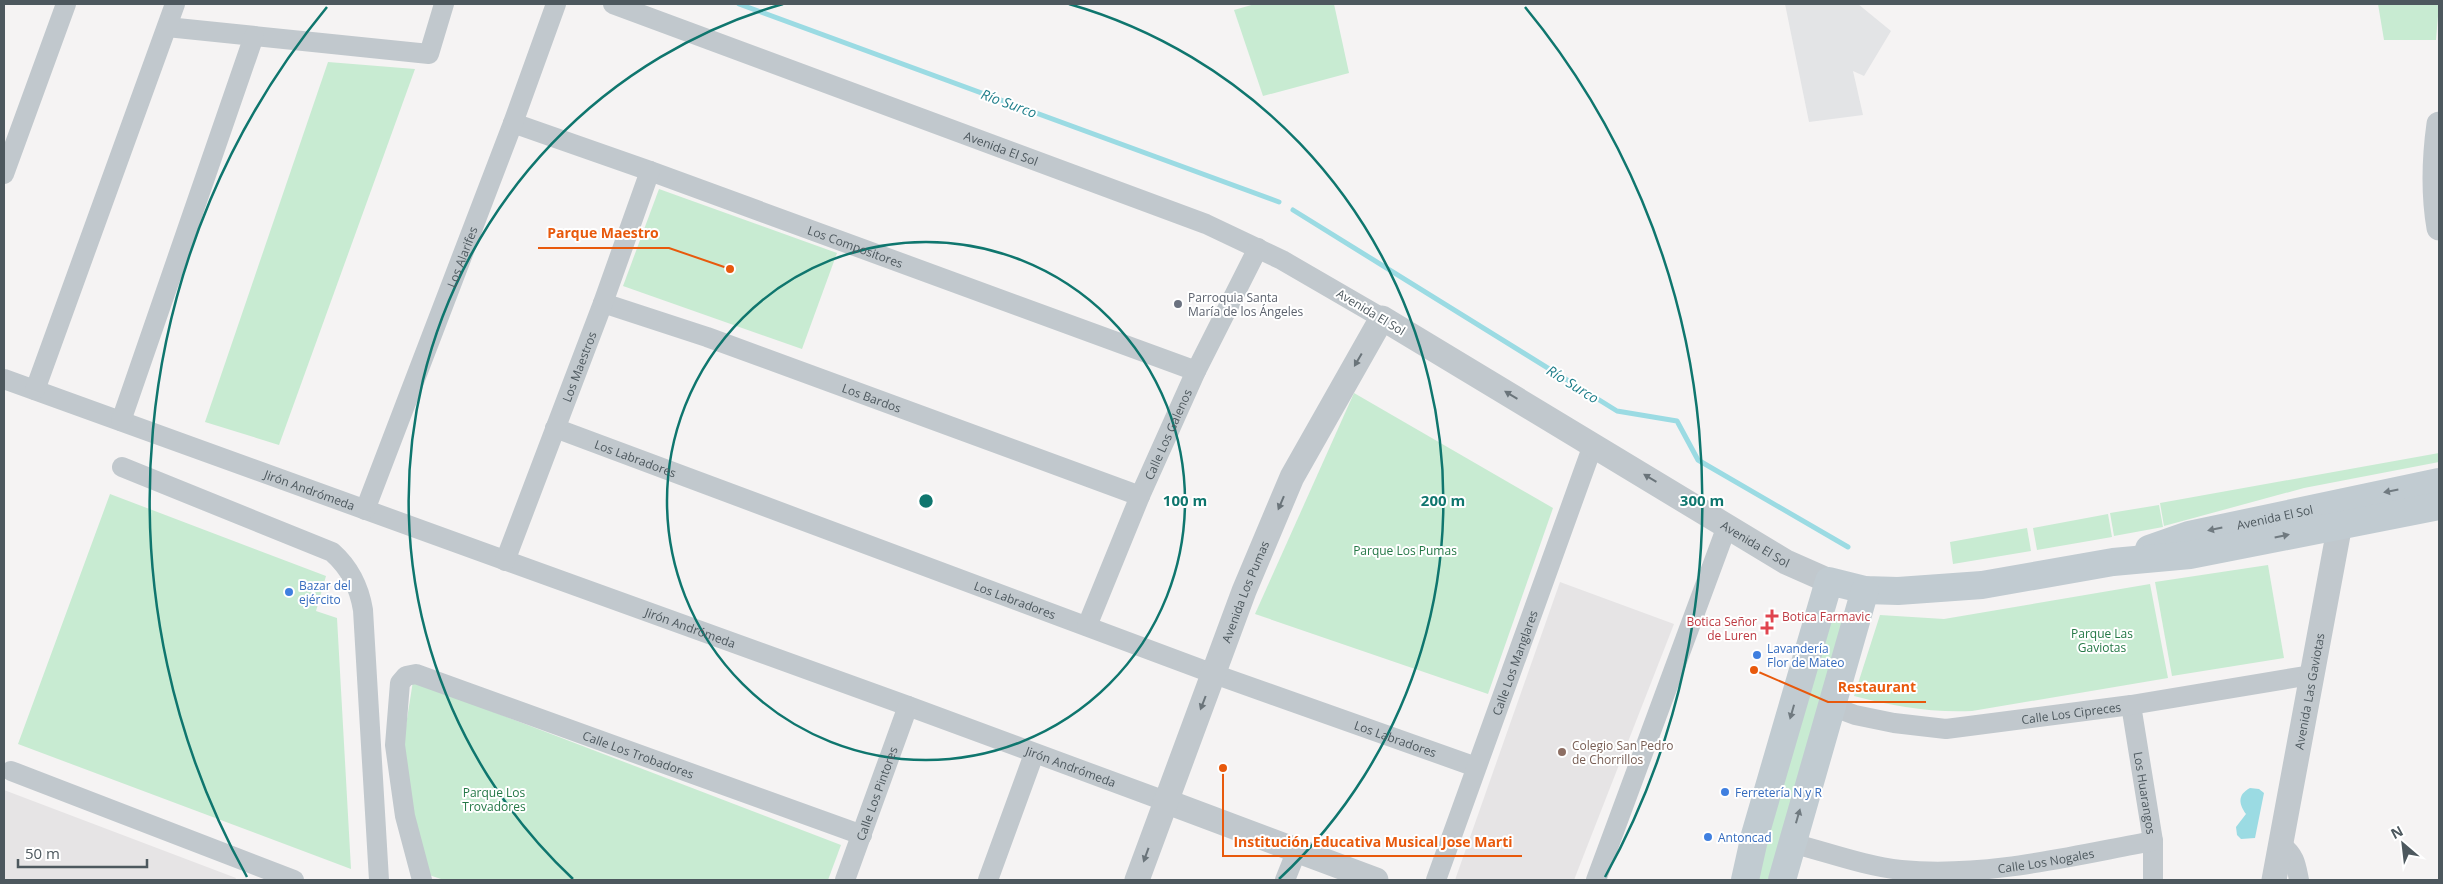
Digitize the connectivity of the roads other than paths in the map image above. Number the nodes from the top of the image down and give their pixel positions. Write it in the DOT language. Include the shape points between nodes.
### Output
graph roads {
  1 [pos="66,4"];
  2 [pos="175,4"];
  3 [pos="444,4"];
  4 [pos="556,4"];
  5 [pos="613,4"];
  6 [pos="167,26"];
  7 [pos="254,36"];
  8 [pos="513,123"];
  9 [pos="2439,124"];
  10 [pos="650,171"];
  11 [pos="4,174"];
  12 [pos="2439,228"];
  13 [pos="1258,248"];
  14 [pos="603,303"];
  15 [pos="1382,318"];
  16 [pos="1196,370"];
  17 [pos="4,379"];
  18 [pos="35,390"];
  19 [pos="121,421"];
  20 [pos="555,428"];
  21 [pos="1593,445"];
  22 [pos="122,467"];
  23 [pos="2439,482"];
  24 [pos="1140,496"];
  25 [pos="2439,506"];
  26 [pos="365,510"];
  27 [pos="2338,513"];
  28 [pos="1727,526"];
  29 [pos="505,561"];
  30 [pos="1829,581"];
  31 [pos="1865,590"];
  32 [pos="1087,626"];
  33 [pos="1214,674"];
  34 [pos="2311,675"];
  35 [pos="2131,705"];
  36 [pos="908,706"];
  37 [pos="1831,706"];
  38 [pos="1034,754"];
  39 [pos="1476,767"];
  40 [pos="11,770"];
  41 [pos="1165,802"];
  42 [pos="862,835"];
  43 [pos="2153,841"];
  44 [pos="1791,843"];
  45 [pos="2282,846"];
  46 [pos="1297,850"];
  47 [pos="294,880"];
  48 [pos="378,880"];
  49 [pos="421,880"];
  50 [pos="845,880"];
  51 [pos="988,880"];
  52 [pos="1136,880"];
  53 [pos="1285,880"];
  54 [pos="1376,880"];
  55 [pos="1436,880"];
  56 [pos="1596,880"];
  57 [pos="1744,880"];
  58 [pos="1782,880"];
  59 [pos="2153,880"];
  60 [pos="2274,880"];
  61 [pos="2299,880"];
  1 -- 11 [label="street"];
  2 -- 6 [label="street"];
  3 -- 7 [label="street" via="430,54"];
  4 -- 8 [label="street, Los Alarifes"];
  5 -- 13 [label="street, Avenida El Sol" via="1081,176 1206,224"];
  6 -- 7 [label="street"];
  6 -- 18 [label="street"];
  7 -- 19 [label="street"];
  8 -- 10 [label="street, Los Compositores"];
  8 -- 26 [label="street, Los Alarifes"];
  9 -- 12 [label="street" via="2434,163"];
  10 -- 14 [label="street, Los Maestros"];
  10 -- 16 [label="street, Los Compositores"];
  13 -- 15 [label="street, Avenida El Sol"];
  13 -- 16 [label="street, Calle Los Galenos"];
  14 -- 20 [label="street, Los Maestros"];
  14 -- 24 [label="street, Los Bardos" via="733,346"];
  21 -- 15 [label="street, Avenida El Sol, one-way"];
  15 -- 33 [label="street, Avenida Los Pumas, one-way" via="1292,477 1244,591"];
  16 -- 24 [label="street, Calle Los Galenos"];
  17 -- 18 [label="street, Jirón Andrómeda"];
  18 -- 19 [label="street, Jirón Andrómeda"];
  19 -- 26 [label="street, Jirón Andrómeda"];
  20 -- 29 [label="street, Los Maestros"];
  20 -- 32 [label="street, Los Labradores"];
  28 -- 21 [label="street, Avenida El Sol, one-way"];
  21 -- 39 [label="street, Calle Los Manglares"];
  22 -- 48 [label="street" via="332,552 350,572 361,596 363,610"];
  23 -- 27 [label="main road, Avenida El Sol, one-way"];
  24 -- 32 [label="street, Calle Los Galenos"];
  25 -- 27 [label="main road, Avenida El Sol"];
  26 -- 29 [label="street, Jirón Andrómeda"];
  27 -- 31 [label="main road, Avenida El Sol" via="2189,535 2113,562 1982,585 1898,592"];
  27 -- 34 [label="street, Avenida Las Gaviotas"];
  28 -- 30 [label="street, Avenida El Sol" via="1786,562"];
  28 -- 56 [label="street"];
  29 -- 36 [label="street, Jirón Andrómeda"];
  30 -- 31 [label="main road, Avenida El Sol"];
  30 -- 57 [label="main road, one-way"];
  31 -- 37 [label="main road"];
  32 -- 33 [label="street, Los Labradores"];
  33 -- 39 [label="street, Los Labradores"];
  33 -- 41 [label="street, Avenida Los Pumas, one-way"];
  34 -- 35 [label="street, Calle Los Cipreces"];
  34 -- 45 [label="street, Avenida Las Gaviotas"];
  35 -- 37 [label="street, Calle Los Cipreces" via="1946,729 1894,723"];
  35 -- 43 [label="street, Los Huarangos"];
  36 -- 38 [label="street, Jirón Andrómeda"];
  36 -- 42 [label="street, Calle Los Pintores"];
  44 -- 37 [label="main road, one-way"];
  38 -- 41 [label="street, Jirón Andrómeda"];
  38 -- 51 [label="street"];
  39 -- 55 [label="street, Calle Los Manglares"];
  40 -- 47 [label="street"];
  41 -- 46 [label="street, Jirón Andrómeda"];
  41 -- 52 [label="street, Avenida Los Pumas, one-way"];
  42 -- 49 [label="street, Calle Los Trobadores" via="416,674 406,676 400,683 395,745 405,816"];
  42 -- 50 [label="street, Calle Los Pintores"];
  43 -- 44 [label="street, Calle Los Nogales" via="2003,868 1963,871 1883,867"];
  43 -- 59 [label="street, Los Huarangos"];
  44 -- 58 [label="main road"];
  45 -- 60 [label="street, Avenida Las Gaviotas"];
  45 -- 61 [label="street" via="2296,861"];
  46 -- 53 [label="street"];
  46 -- 54 [label="street, Jirón Andrómeda"];
}
